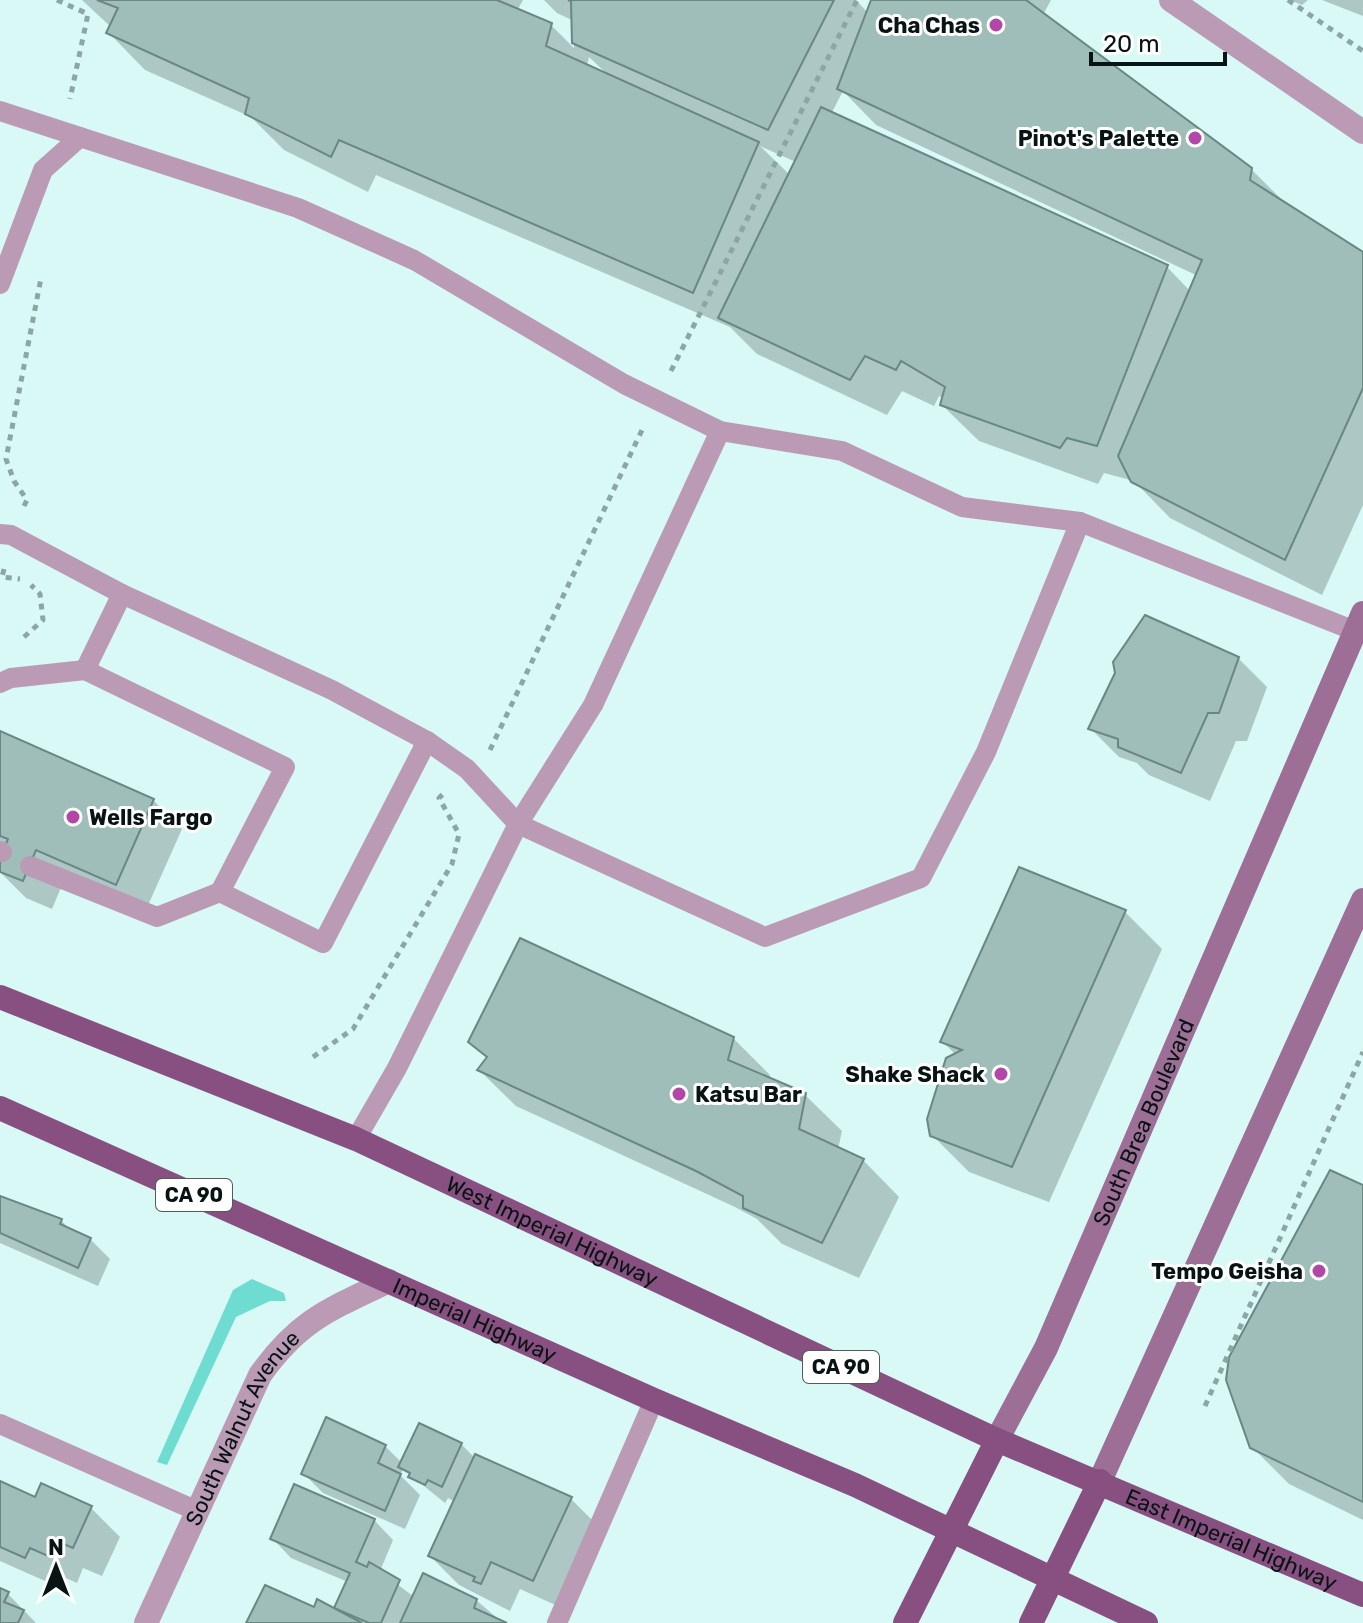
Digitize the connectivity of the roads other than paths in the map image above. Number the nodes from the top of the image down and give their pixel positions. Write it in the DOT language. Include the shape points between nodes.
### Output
graph roads {
  1 [pos="1171,0"];
  2 [pos="0,111"];
  3 [pos="1363,132"];
  4 [pos="72,134"];
  5 [pos="0,284"];
  6 [pos="720,431"];
  7 [pos="1080,522"];
  8 [pos="6,535"];
  9 [pos="122,594"];
  10 [pos="1359,622"];
  11 [pos="85,670"];
  12 [pos="0,683"];
  13 [pos="427,741"];
  14 [pos="518,824"];
  15 [pos="30,866"];
  16 [pos="220,892"];
  17 [pos="1363,900"];
  18 [pos="0,997"];
  19 [pos="0,1108"];
  20 [pos="356,1139"];
  21 [pos="389,1281"];
  22 [pos="654,1400"];
  23 [pos="0,1424"];
  24 [pos="997,1440"];
  25 [pos="1100,1481"];
  26 [pos="197,1511"];
  27 [pos="951,1528"];
  28 [pos="1053,1578"];
  29 [pos="1363,1595"];
  30 [pos="146,1623"];
  31 [pos="557,1623"];
  32 [pos="905,1623"];
  33 [pos="1031,1623"];
  34 [pos="1146,1623"];
  1 -- 3 [label="street"];
  2 -- 4 [label="lane"];
  4 -- 5 [label="lane" via="43,170"];
  4 -- 6 [label="lane" via="298,208 414,260 655,401"];
  6 -- 7 [label="lane" via="842,451 962,507"];
  6 -- 14 [label="lane" via="593,705"];
  7 -- 10 [label="lane"];
  7 -- 14 [label="lane" via="986,752 921,878 765,937"];
  8 -- 9 [label="lane"];
  9 -- 11 [label="lane"];
  9 -- 13 [label="lane" via="332,690"];
  10 -- 24 [label="main road, South Brea Boulevard" via="1046,1348"];
  11 -- 12 [label="lane"];
  11 -- 16 [label="lane" via="285,767"];
  13 -- 14 [label="lane" via="467,769"];
  13 -- 16 [label="lane" via="323,943"];
  14 -- 20 [label="lane"];
  15 -- 16 [label="lane" via="157,917"];
  17 -- 25 [label="main road"];
  18 -- 20 [label="main road, West Imperial Highway / CA 90"];
  19 -- 21 [label="main road, Imperial Highway / CA 90"];
  20 -- 24 [label="main road, West Imperial Highway / CA 90"];
  21 -- 22 [label="main road, Imperial Highway / CA 90"];
  21 -- 26 [label="street, South Walnut Avenue" via="311,1318 283,1342 260,1375"];
  22 -- 27 [label="main road, Imperial Highway / CA 90"];
  22 -- 31 [label="lane"];
  23 -- 26 [label="lane"];
  24 -- 25 [label="main road, West Imperial Highway / CA 90"];
  24 -- 27 [label="main road, South Brea Boulevard"];
  25 -- 28 [label="main road"];
  25 -- 29 [label="main road, East Imperial Highway / CA 90"];
  26 -- 30 [label="street, South Walnut Avenue"];
  27 -- 28 [label="main road, CA 90"];
  27 -- 32 [label="main road, South Brea Boulevard"];
  28 -- 33 [label="main road"];
  28 -- 34 [label="main road, CA 90"];
}
